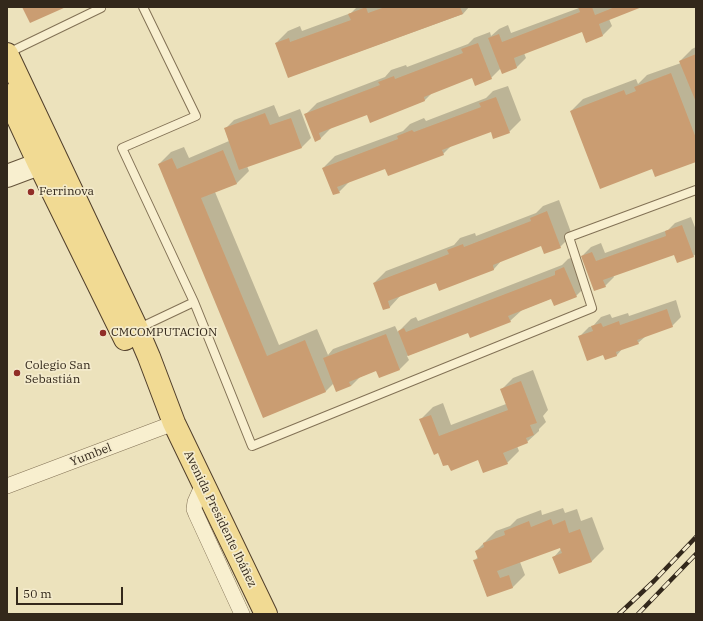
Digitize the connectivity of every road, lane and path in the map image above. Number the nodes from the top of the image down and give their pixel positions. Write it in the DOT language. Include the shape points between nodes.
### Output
graph roads {
  1 [pos="142,7"];
  2 [pos="101,8"];
  3 [pos="7,54"];
  4 [pos="7,95"];
  5 [pos="46,158"];
  6 [pos="7,176"];
  7 [pos="696,190"];
  8 [pos="194,302"];
  9 [pos="137,329"];
  10 [pos="174,423"];
  11 [pos="203,484"];
  12 [pos="7,486"];
  13 [pos="242,614"];
  14 [pos="266,614"];
  1 -- 8 [label="lane" via="196,116 122,148"];
  2 -- 3 [label="lane"];
  3 -- 5 [label="main road, Avenida Presidente Ibáñez"];
  4 -- 5 [label="main road, Avenida Presidente Ibáñez"];
  5 -- 6 [label="street"];
  5 -- 9 [label="main road, Avenida Presidente Ibáñez"];
  5 -- 10 [label="main road, Avenida Presidente Ibáñez" via="120,330 150,386"];
  7 -- 8 [label="lane" via="569,237 592,308 252,446"];
  8 -- 9 [label="lane"];
  9 -- 10 [label="main road, Avenida Presidente Ibáñez"];
  10 -- 11 [label="main road, Avenida Presidente Ibáñez"];
  10 -- 12 [label="street, Yumbel"];
  11 -- 13 [label="street" via="194,509"];
  11 -- 14 [label="main road, Avenida Presidente Ibáñez"];
}
